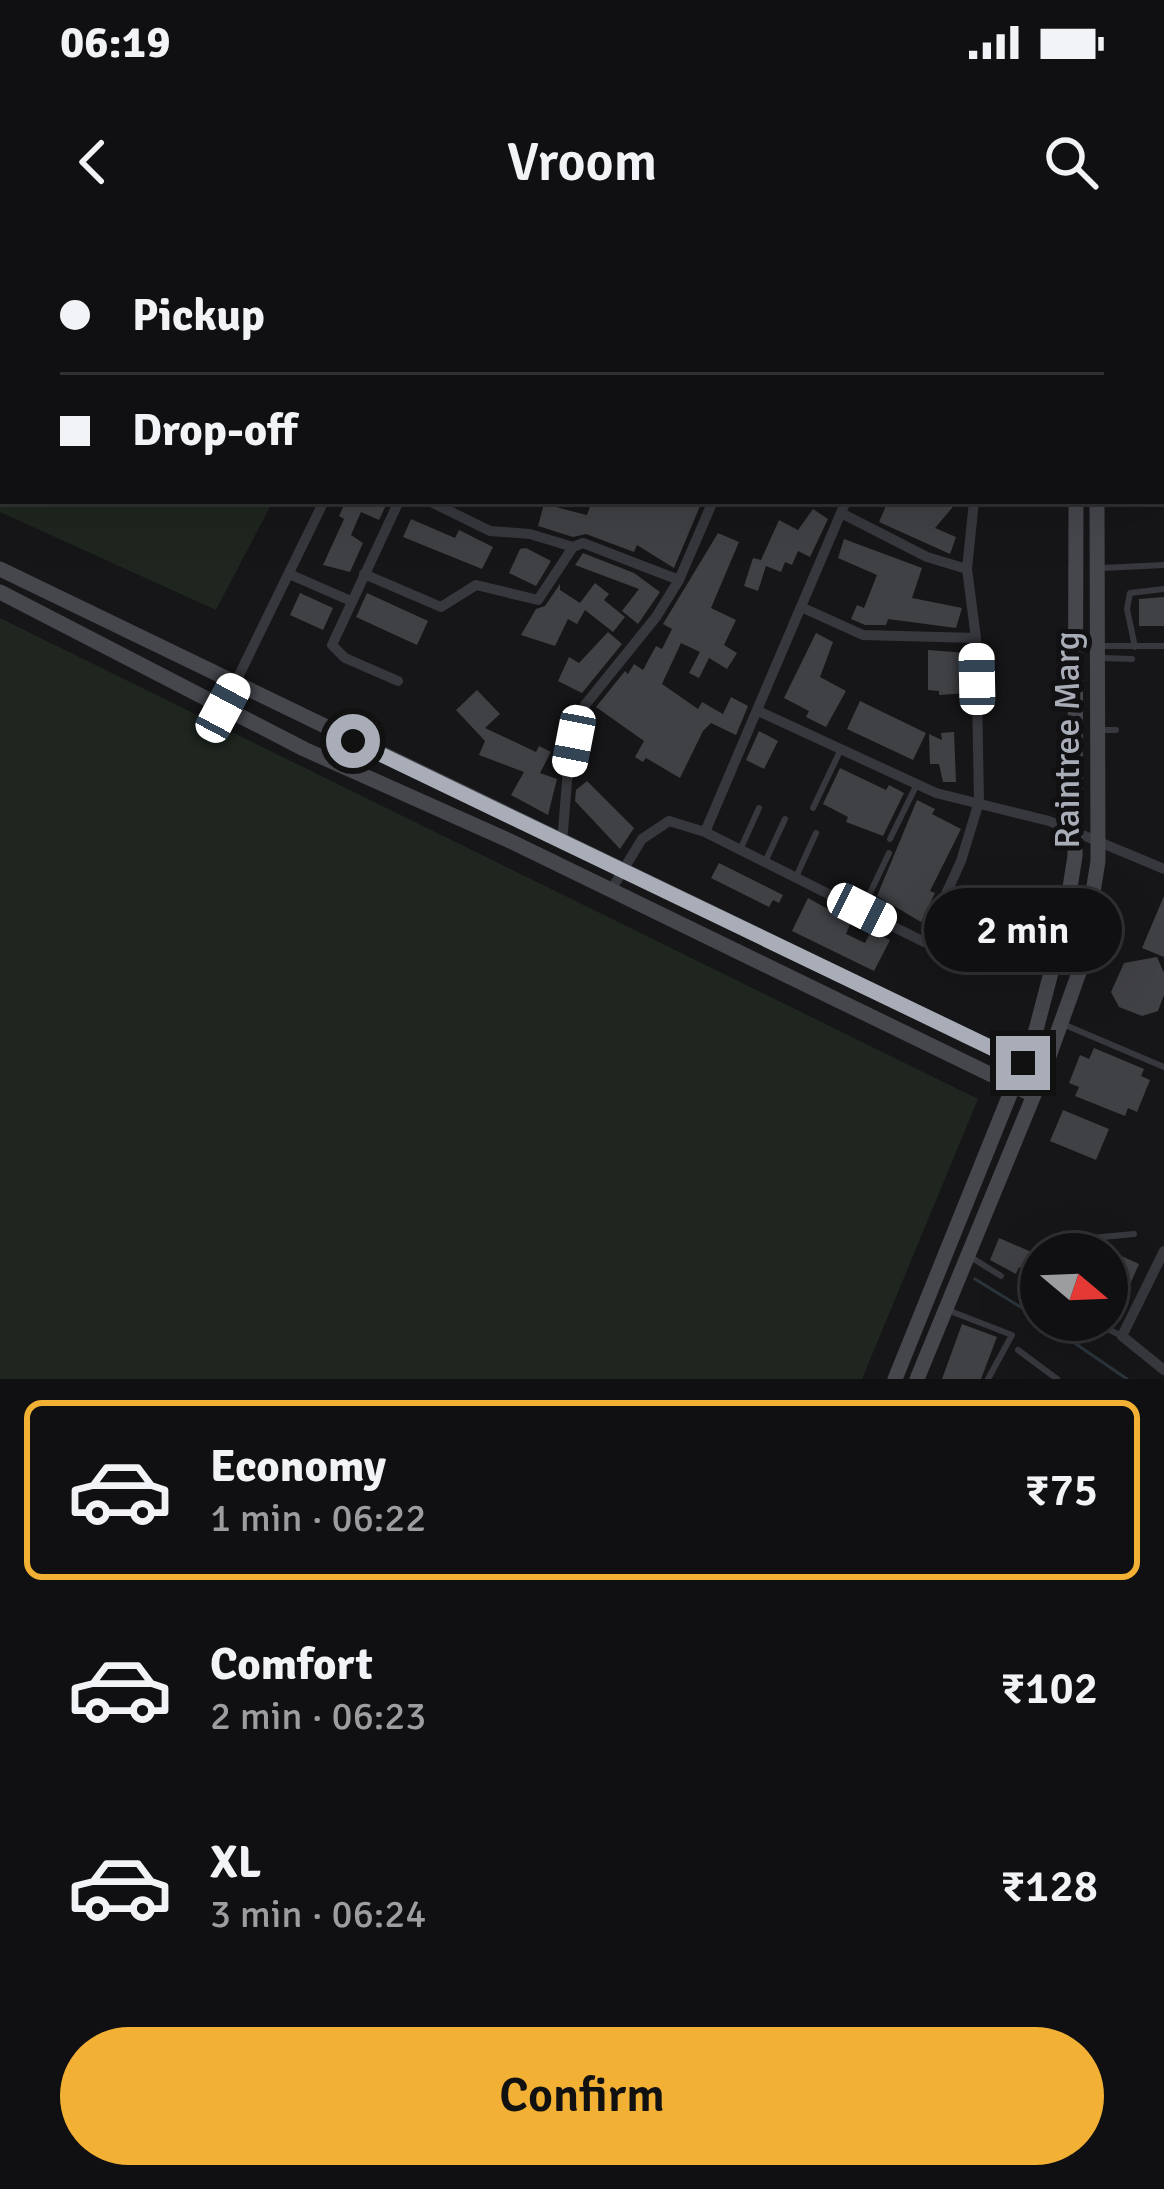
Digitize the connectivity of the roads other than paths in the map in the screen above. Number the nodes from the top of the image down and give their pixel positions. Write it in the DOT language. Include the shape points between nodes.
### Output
graph roads {
  1 [pos="323,504"];
  2 [pos="398,504"];
  3 [pos="439,504"];
  4 [pos="712,504"];
  5 [pos="974,504"];
  6 [pos="1076,504"];
  7 [pos="1096,504"];
  8 [pos="843,507"];
  9 [pos="573,547"];
  10 [pos="1164,565"];
  11 [pos="1097,568"];
  12 [pos="0,569"];
  13 [pos="967,569"];
  14 [pos="290,574"];
  15 [pos="364,574"];
  16 [pos="679,580"];
  17 [pos="1164,589"];
  18 [pos="0,592"];
  19 [pos="351,601"];
  20 [pos="801,607"];
  21 [pos="976,638"];
  22 [pos="1164,646"];
  23 [pos="1135,647"];
  24 [pos="1098,652"];
  25 [pos="1132,659"];
  26 [pos="398,681"];
  27 [pos="243,682"];
  28 [pos="758,711"];
  29 [pos="230,712"];
  30 [pos="1097,730"];
  31 [pos="1116,730"];
  32 [pos="841,749"];
  33 [pos="423,774"];
  34 [pos="917,784"];
  35 [pos="410,796"];
  36 [pos="979,802"];
  37 [pos="759,808"];
  38 [pos="812,808"];
  39 [pos="785,819"];
  40 [pos="531,828"];
  41 [pos="1073,829"];
  42 [pos="705,832"];
  43 [pos="816,832"];
  44 [pos="890,839"];
  45 [pos="562,843"];
  46 [pos="516,844"];
  47 [pos="1099,844"];
  48 [pos="740,850"];
  49 [pos="889,853"];
  50 [pos="765,862"];
  51 [pos="1164,869"];
  52 [pos="622,872"];
  53 [pos="796,878"];
  54 [pos="611,890"];
  55 [pos="862,910"];
  56 [pos="1062,1024"];
  57 [pos="1023,1063"];
  58 [pos="1164,1066"];
  59 [pos="1043,1073"];
  60 [pos="1012,1088"];
  61 [pos="1033,1095"];
  62 [pos="1134,1234"];
  63 [pos="1128,1235"];
  64 [pos="1164,1251"];
  65 [pos="965,1260"];
  66 [pos="1001,1276"];
  67 [pos="937,1306"];
  68 [pos="1128,1324"];
  69 [pos="1128,1341"];
  70 [pos="1018,1350"];
  71 [pos="1164,1370"];
  72 [pos="895,1379"];
  73 [pos="917,1379"];
  74 [pos="988,1379"];
  75 [pos="1057,1379"];
  1 -- 14 [label="street"];
  2 -- 15 [label="street"];
  3 -- 9 [label="street" via="490,531"];
  4 -- 16 [label="street"];
  5 -- 13 [label="street"];
  6 -- 41 [label="main road, Raintree Marg"];
  7 -- 11 [label="main road, Raintree Marg"];
  8 -- 13 [label="street"];
  8 -- 20 [label="street"];
  9 -- 15 [label="street" via="538,600 476,585 441,607"];
  9 -- 16 [label="street" via="595,544"];
  10 -- 11 [label="lane"];
  11 -- 24 [label="main road, Raintree Marg"];
  12 -- 27 [label="main road"];
  13 -- 21 [label="street"];
  14 -- 19 [label="street"];
  14 -- 27 [label="street"];
  15 -- 19 [label="street"];
  16 -- 45 [label="street" via="585,705 568,769"];
  17 -- 23 [label="lane" via="1130,593"];
  18 -- 29 [label="main road"];
  19 -- 26 [label="street" via="332,645"];
  20 -- 21 [label="street" via="863,635"];
  20 -- 28 [label="street"];
  21 -- 36 [label="street"];
  22 -- 23 [label="lane"];
  23 -- 24 [label="lane"];
  24 -- 25 [label="lane"];
  24 -- 30 [label="main road, Raintree Marg"];
  27 -- 29 [label="main road"];
  27 -- 33 [label="main road"];
  28 -- 32 [label="street"];
  28 -- 42 [label="street"];
  29 -- 35 [label="main road"];
  30 -- 31 [label="lane"];
  30 -- 47 [label="main road, Raintree Marg"];
  32 -- 34 [label="street"];
  32 -- 38 [label="lane"];
  33 -- 35 [label="main road"];
  33 -- 40 [label="main road"];
  34 -- 36 [label="street"];
  34 -- 44 [label="lane"];
  35 -- 46 [label="main road"];
  36 -- 41 [label="street"];
  36 -- 55 [label="street" via="924,942"];
  37 -- 48 [label="lane"];
  39 -- 50 [label="lane"];
  40 -- 45 [label="main road"];
  40 -- 46 [label="main road"];
  41 -- 47 [label="street"];
  41 -- 57 [label="main road, Raintree Marg" via="1065,919"];
  42 -- 48 [label="street"];
  42 -- 52 [label="street" via="656,825"];
  43 -- 53 [label="lane"];
  45 -- 52 [label="main road"];
  46 -- 54 [label="main road"];
  47 -- 51 [label="street"];
  47 -- 56 [label="main road, Raintree Marg" via="1081,967"];
  48 -- 50 [label="street"];
  49 -- 55 [label="lane"];
  50 -- 53 [label="street"];
  52 -- 54 [label="street"];
  52 -- 57 [label="main road"];
  53 -- 55 [label="street"];
  54 -- 60 [label="main road"];
  56 -- 58 [label="lane"];
  56 -- 59 [label="main road, Raintree Marg"];
  57 -- 59 [label="main road"];
  57 -- 60 [label="main road, Raintree Marg"];
  59 -- 61 [label="main road, Raintree Marg"];
  60 -- 61 [label="main road"];
  60 -- 67 [label="main road, Raintree Marg" via="948,1254"];
  61 -- 65 [label="main road, Raintree Marg"];
  62 -- 63 [label="lane"];
  64 -- 68 [label="street"];
  65 -- 66 [label="lane"];
  65 -- 67 [label="main road, Raintree Marg"];
  67 -- 72 [label="main road, Raintree Marg"];
  67 -- 73 [label="main road, Raintree Marg"];
  67 -- 74 [label="lane" via="1012,1335"];
  69 -- 71 [label="street"];
  70 -- 75 [label="lane"];
}
